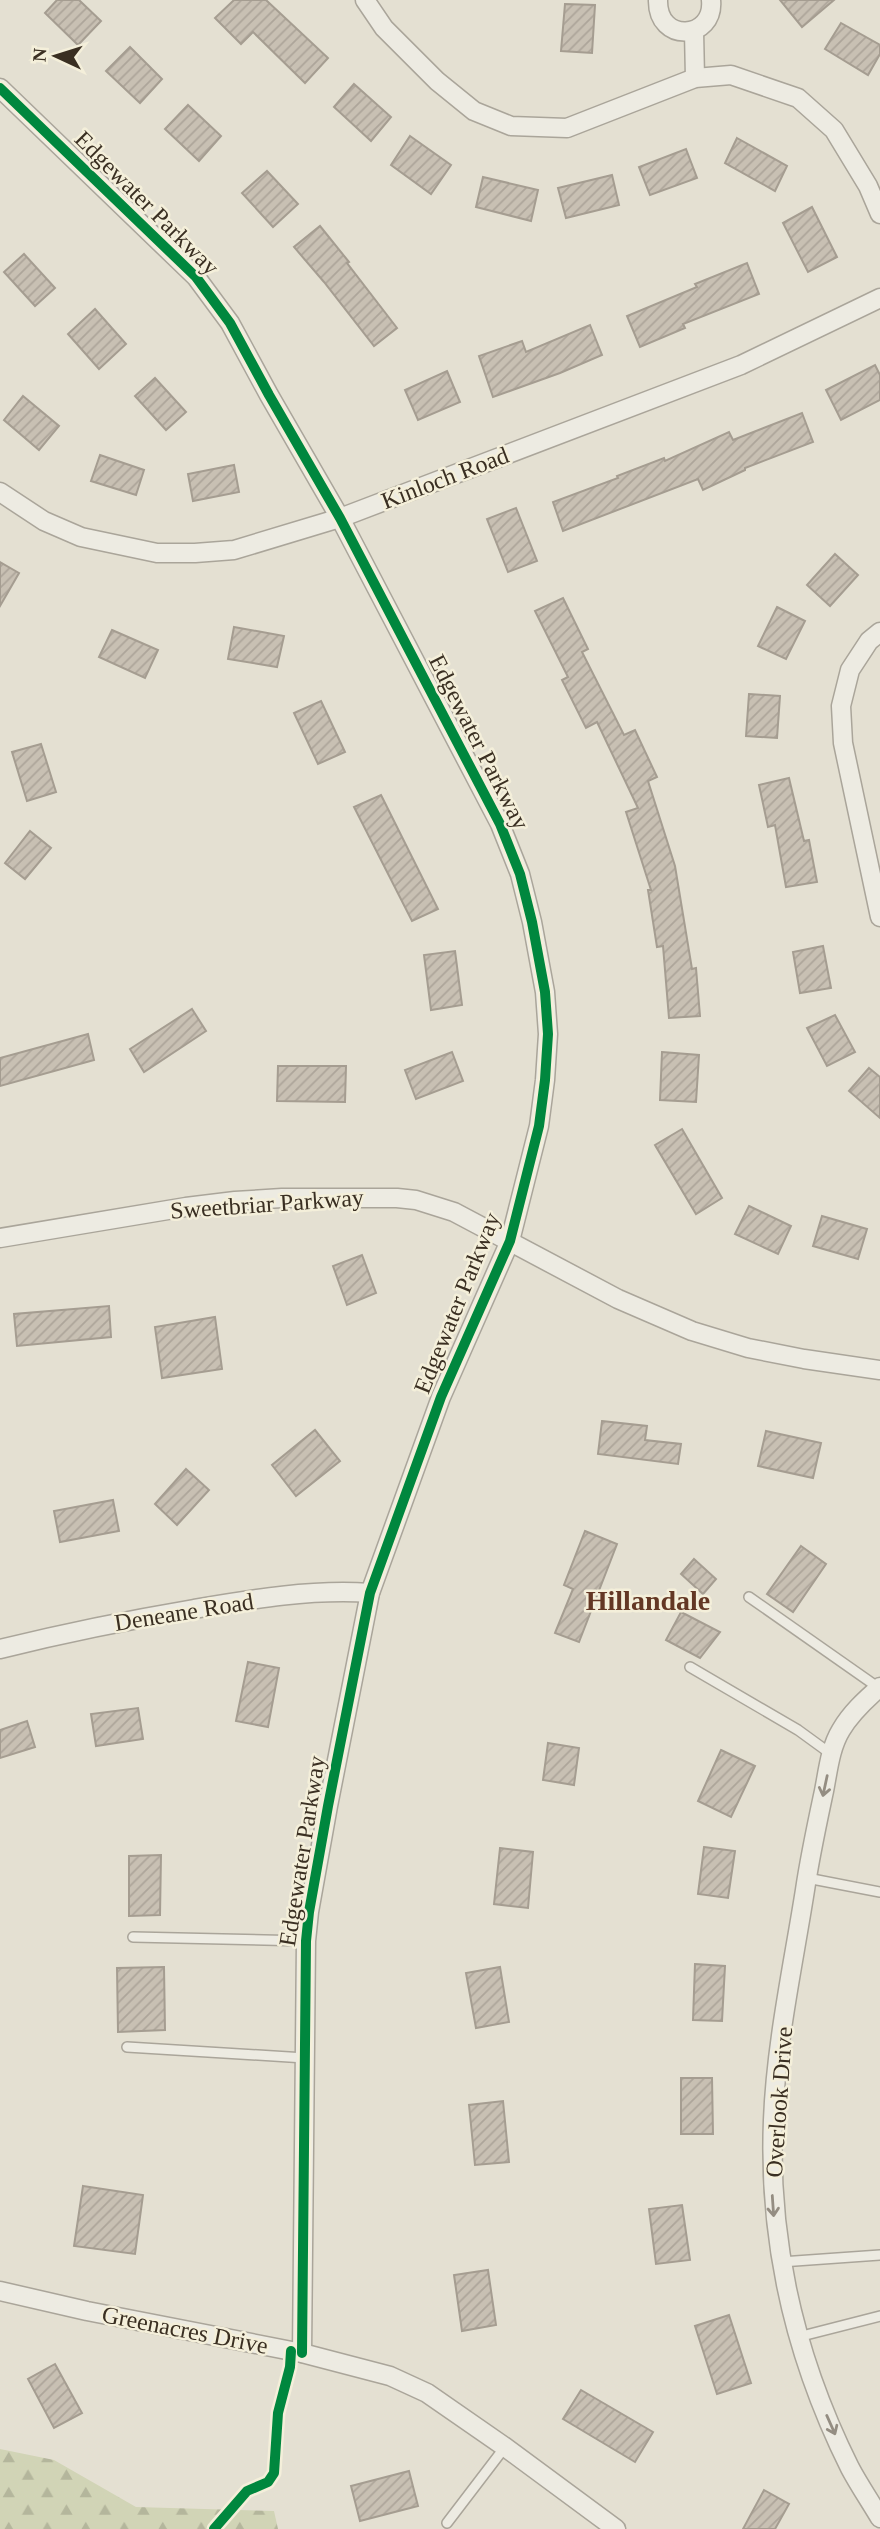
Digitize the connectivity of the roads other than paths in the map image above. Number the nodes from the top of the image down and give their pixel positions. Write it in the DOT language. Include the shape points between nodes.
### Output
graph roads {
  1 [pos="365,0"];
  2 [pos="658,0"];
  3 [pos="711,0"];
  4 [pos="694,31"];
  5 [pos="695,78"];
  6 [pos="0,88"];
  7 [pos="880,214"];
  8 [pos="880,298"];
  9 [pos="0,492"];
  10 [pos="340,518"];
  11 [pos="880,632"];
  12 [pos="880,916"];
  13 [pos="0,1238"];
  14 [pos="510,1241"];
  15 [pos="880,1370"];
  16 [pos="370,1592"];
  17 [pos="750,1597"];
  18 [pos="0,1649"];
  19 [pos="690,1667"];
  20 [pos="879,1688"];
  21 [pos="831,1754"];
  22 [pos="807,1878"];
  23 [pos="880,1892"];
  24 [pos="133,1937"];
  25 [pos="306,1941"];
  26 [pos="127,2047"];
  27 [pos="305,2058"];
  28 [pos="880,2255"];
  29 [pos="781,2262"];
  30 [pos="0,2291"];
  31 [pos="880,2316"];
  32 [pos="798,2337"];
  33 [pos="302,2353"];
  34 [pos="505,2448"];
  35 [pos="880,2518"];
  36 [pos="447,2523"];
  37 [pos="616,2529"];
  1 -- 5 [label="street" via="384,28 437,82 474,111 511,126 567,128"];
  2 -- 4 [label="street" via="660,16 670,28"];
  3 -- 4 [label="street" via="709,17"];
  4 -- 5 [label="street"];
  5 -- 7 [label="street" via="731,75 798,98 834,130"];
  6 -- 10 [label="street, Edgewater Parkway" via="196,277 230,323"];
  8 -- 10 [label="street, Kinloch Road" via="741,365"];
  9 -- 10 [label="street, Kinloch Road" via="44,521 81,537 157,553 234,550"];
  10 -- 14 [label="street, Edgewater Parkway" via="500,824 532,922 545,992 545,1080 539,1126"];
  11 -- 12 [label="street" via="850,670 841,706 843,743"];
  13 -- 14 [label="street, Sweetbriar Parkway" via="235,1201 379,1196 416,1200 454,1212"];
  14 -- 15 [label="street, Sweetbriar Parkway" via="618,1299 692,1331 748,1348"];
  14 -- 16 [label="street, Edgewater Parkway" via="441,1397"];
  16 -- 18 [label="street, Deneane Road" via="332,1590 235,1602 82,1628"];
  16 -- 25 [label="street, Edgewater Parkway"];
  17 -- 20 [label="lane"];
  19 -- 21 [label="lane"];
  20 -- 21 [label="street, Overlook Drive" via="855,1710 839,1732"];
  21 -- 22 [label="street, Overlook Drive, one-way"];
  22 -- 23 [label="lane"];
  22 -- 29 [label="street, Overlook Drive, one-way" via="773,2119 772,2190"];
  24 -- 25 [label="lane"];
  25 -- 27 [label="street, Edgewater Parkway"];
  26 -- 27 [label="lane"];
  27 -- 33 [label="street, Edgewater Parkway"];
  28 -- 29 [label="lane"];
  29 -- 32 [label="street, Overlook Drive"];
  30 -- 33 [label="street, Greenacres Drive"];
  31 -- 32 [label="lane"];
  32 -- 35 [label="street, Overlook Drive, one-way" via="822,2407"];
  33 -- 34 [label="street, Greenacres Drive" via="390,2376 427,2393"];
  34 -- 36 [label="lane"];
  34 -- 37 [label="street, Greenacres Drive"];
}
